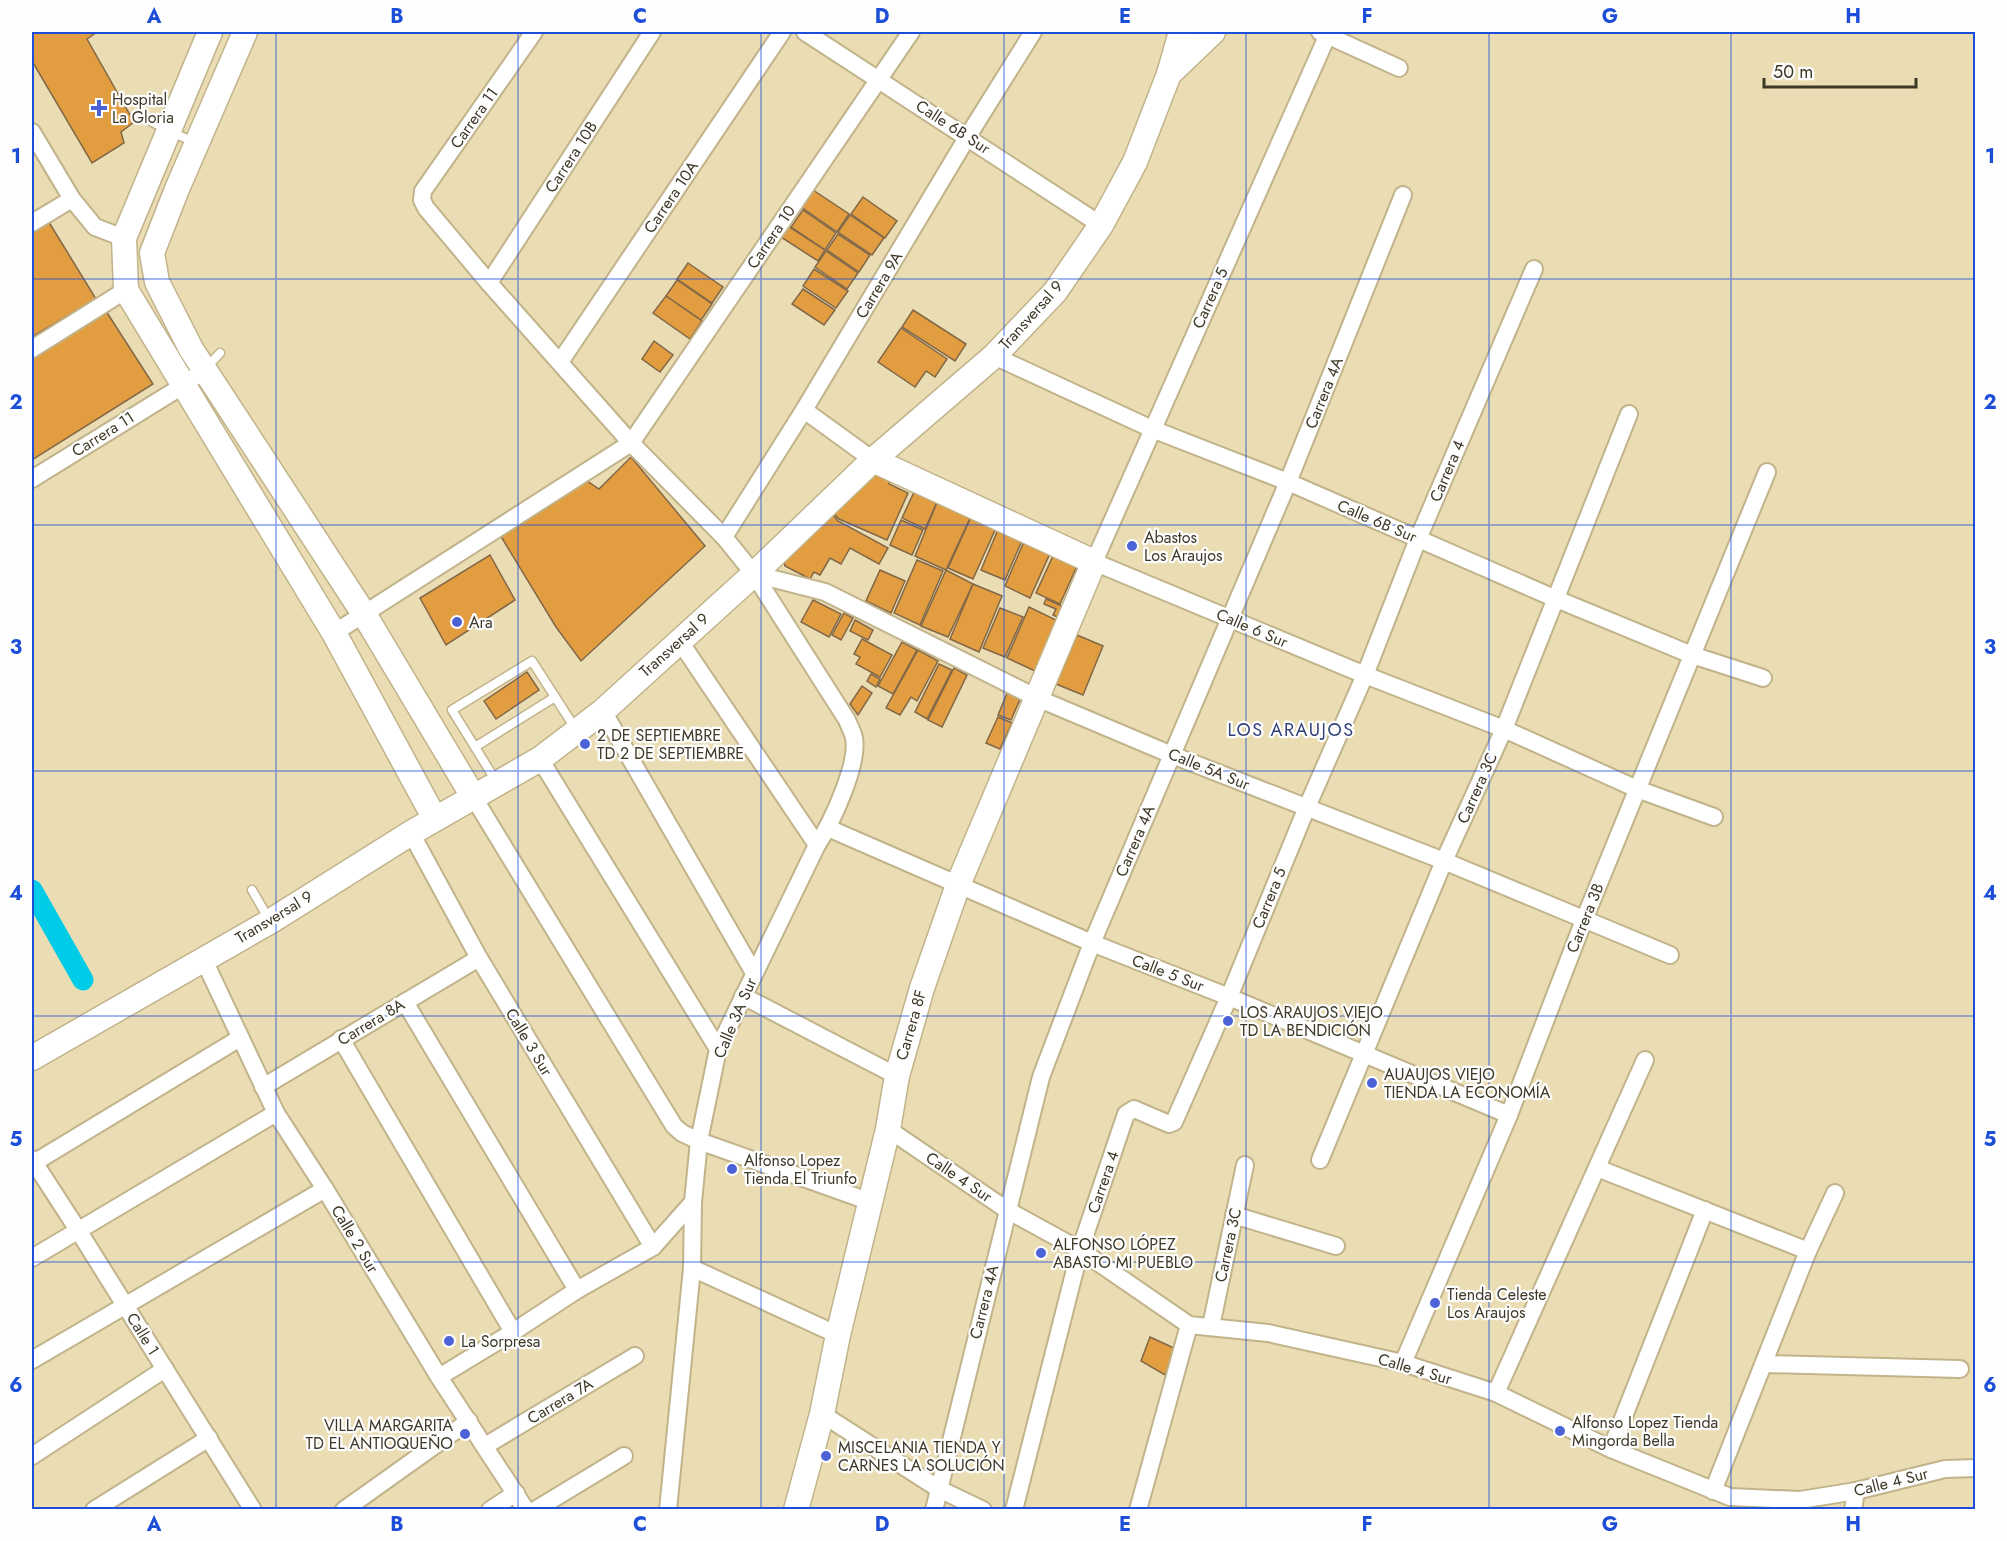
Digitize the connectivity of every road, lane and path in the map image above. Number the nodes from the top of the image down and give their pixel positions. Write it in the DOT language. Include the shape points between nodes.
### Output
graph roads {
  1 [pos="210,32"];
  2 [pos="244,32"];
  3 [pos="534,32"];
  4 [pos="652,32"];
  5 [pos="782,32"];
  6 [pos="805,32"];
  7 [pos="910,32"];
  8 [pos="1034,32"];
  9 [pos="1181,32"];
  10 [pos="1214,32"];
  11 [pos="1325,33"];
  12 [pos="1400,68"];
  13 [pos="1169,74"];
  14 [pos="879,80"];
  15 [pos="161,126"];
  16 [pos="32,132"];
  17 [pos="968,136"];
  18 [pos="198,144"];
  19 [pos="1403,195"];
  20 [pos="72,199"];
  21 [pos="426,208"];
  22 [pos="32,223"];
  23 [pos="1101,225"];
  24 [pos="124,238"];
  25 [pos="1534,269"];
  26 [pos="489,283"];
  27 [pos="126,290"];
  28 [pos="32,348"];
  29 [pos="994,356"];
  30 [pos="212,361"];
  31 [pos="560,362"];
  32 [pos="184,385"];
  33 [pos="804,410"];
  34 [pos="1629,414"];
  35 [pos="1152,429"];
  36 [pos="631,442"];
  37 [pos="873,460"];
  38 [pos="1767,472"];
  39 [pos="32,479"];
  40 [pos="1288,483"];
  41 [pos="724,537"];
  42 [pos="1418,539"];
  43 [pos="1094,562"];
  44 [pos="753,574"];
  45 [pos="1554,598"];
  46 [pos="364,614"];
  47 [pos="1229,618"];
  48 [pos="334,633"];
  49 [pos="679,640"];
  50 [pos="1692,656"];
  51 [pos="1365,675"];
  52 [pos="1763,678"];
  53 [pos="555,697"];
  54 [pos="1037,698"];
  55 [pos="603,711"];
  56 [pos="1504,729"];
  57 [pos="576,731"];
  58 [pos="476,747"];
  59 [pos="1172,755"];
  60 [pos="540,759"];
  61 [pos="498,784"];
  62 [pos="1637,789"];
  63 [pos="474,798"];
  64 [pos="1306,807"];
  65 [pos="1714,817"];
  66 [pos="435,819"];
  67 [pos="828,828"];
  68 [pos="411,833"];
  69 [pos="817,845"];
  70 [pos="1443,861"];
  71 [pos="958,885"];
  72 [pos="252,890"];
  73 [pos="1584,920"];
  74 [pos="271,921"];
  75 [pos="1092,943"];
  76 [pos="1670,955"];
  77 [pos="203,958"];
  78 [pos="479,958"];
  79 [pos="754,973"];
  80 [pos="742,996"];
  81 [pos="1229,997"];
  82 [pos="405,1002"];
  83 [pos="240,1038"];
  84 [pos="341,1039"];
  85 [pos="718,1049"];
  86 [pos="1363,1053"];
  87 [pos="32,1058"];
  88 [pos="1645,1060"];
  89 [pos="897,1076"];
  90 [pos="263,1086"];
  91 [pos="276,1113"];
  92 [pos="1126,1114"];
  93 [pos="1509,1115"];
  94 [pos="888,1129"];
  95 [pos="699,1141"];
  96 [pos="1320,1160"];
  97 [pos="32,1162"];
  98 [pos="1245,1165"];
  99 [pos="1597,1168"];
  100 [pos="326,1190"];
  101 [pos="1835,1193"];
  102 [pos="693,1202"];
  103 [pos="871,1202"];
  104 [pos="1007,1210"];
  105 [pos="1704,1210"];
  106 [pos="1234,1215"];
  107 [pos="78,1230"];
  108 [pos="1336,1246"];
  109 [pos="652,1247"];
  110 [pos="1080,1250"];
  111 [pos="1808,1251"];
  112 [pos="32,1258"];
  113 [pos="692,1268"];
  114 [pos="577,1290"];
  115 [pos="125,1305"];
  116 [pos="1189,1325"];
  117 [pos="1211,1326"];
  118 [pos="513,1332"];
  119 [pos="838,1335"];
  120 [pos="635,1356"];
  121 [pos="32,1360"];
  122 [pos="1403,1364"];
  123 [pos="1764,1364"];
  124 [pos="165,1369"];
  125 [pos="1960,1369"];
  126 [pos="439,1377"];
  127 [pos="1496,1393"];
  128 [pos="822,1413"];
  129 [pos="469,1421"];
  130 [pos="208,1438"];
  131 [pos="485,1446"];
  132 [pos="1611,1449"];
  133 [pos="32,1456"];
  134 [pos="624,1456"];
  135 [pos="1976,1468"];
  136 [pos="939,1489"];
  137 [pos="1713,1491"];
  138 [pos="1856,1491"];
  139 [pos="516,1493"];
  140 [pos="1728,1503"];
  141 [pos="249,1508"];
  142 [pos="94,1509"];
  143 [pos="344,1509"];
  144 [pos="490,1509"];
  145 [pos="526,1509"];
  146 [pos="536,1509"];
  147 [pos="668,1509"];
  148 [pos="796,1509"];
  149 [pos="934,1509"];
  150 [pos="983,1509"];
  151 [pos="1014,1509"];
  152 [pos="1138,1509"];
  153 [pos="1852,1509"];
  1 -- 15 [label="street"];
  2 -- 18 [label="street"];
  3 -- 21 [label="street, Carrera 11" via="423,191"];
  4 -- 26 [label="street, Carrera 10B"];
  5 -- 31 [label="street, Carrera 10A"];
  6 -- 14 [label="street, Calle 6B Sur"];
  7 -- 14 [label="street, Carrera 10"];
  8 -- 17 [label="street, Carrera 9A"];
  9 -- 13 [label="street, Transversal 9"];
  10 -- 13 [label="street, Transversal 9"];
  11 -- 12 [label="street, Carrera 5"];
  11 -- 35 [label="street, Carrera 5"];
  13 -- 23 [label="street, Transversal 9" via="1135,162"];
  14 -- 17 [label="street, Calle 6B Sur"];
  14 -- 36 [label="street, Carrera 10"];
  15 -- 18 [label="lane"];
  15 -- 24 [label="street"];
  16 -- 20 [label="street"];
  17 -- 23 [label="street, Calle 6B Sur"];
  17 -- 33 [label="street, Carrera 9A"];
  18 -- 30 [label="street" via="153,253 157,282 191,349"];
  19 -- 40 [label="street, Carrera 4A"];
  20 -- 22 [label="street"];
  20 -- 24 [label="street" via="95,227"];
  21 -- 26 [label="street, Calle 3A Sur"];
  23 -- 29 [label="street, Transversal 9" via="1055,292"];
  24 -- 27 [label="street"];
  25 -- 42 [label="street, Carrera 4"];
  26 -- 31 [label="street, Calle 3A Sur"];
  27 -- 28 [label="street"];
  27 -- 32 [label="street"];
  29 -- 35 [label="street, Calle 6B Sur"];
  29 -- 37 [label="street, Transversal 9"];
  30 -- 32 [label="street, Carrera 11"];
  30 -- 46 [label="street"];
  31 -- 36 [label="street, Calle 3A Sur"];
  32 -- 39 [label="street, Carrera 11"];
  32 -- 48 [label="street"];
  33 -- 37 [label="street, Calle 6 Sur"];
  33 -- 41 [label="street, Carrera 9A"];
  34 -- 45 [label="street, Carrera 3C"];
  35 -- 40 [label="street, Calle 6B Sur"];
  35 -- 43 [label="street, Carrera 5"];
  36 -- 41 [label="street, Calle 3A Sur"];
  36 -- 46 [label="street"];
  37 -- 43 [label="street, Calle 6 Sur"];
  37 -- 44 [label="street, Transversal 9"];
  38 -- 50 [label="street, Carrera 3B"];
  40 -- 42 [label="street, Calle 6B Sur"];
  40 -- 47 [label="street, Carrera 4A"];
  41 -- 44 [label="street, Calle 3A Sur"];
  42 -- 45 [label="street, Calle 6B Sur"];
  42 -- 51 [label="street, Carrera 4"];
  43 -- 47 [label="street, Calle 6 Sur"];
  43 -- 54 [label="street, Carrera 8F"];
  44 -- 49 [label="street, Transversal 9"];
  44 -- 54 [label="street, Calle 5A Sur" via="825,592"];
  44 -- 67 [label="street, Calle 3A Sur" via="847,720 854,738 854,762"];
  45 -- 50 [label="street, Calle 6B Sur"];
  45 -- 56 [label="street, Carrera 3C"];
  46 -- 48 [label="street"];
  46 -- 63 [label="street"];
  47 -- 51 [label="street, Calle 6 Sur"];
  47 -- 59 [label="street, Carrera 4A"];
  48 -- 66 [label="street"];
  49 -- 55 [label="street, Transversal 9"];
  49 -- 69 [label="street"];
  50 -- 52 [label="street, Calle 6B Sur"];
  50 -- 62 [label="street, Carrera 3B"];
  51 -- 56 [label="street, Calle 6 Sur"];
  51 -- 64 [label="street, Carrera 5"];
  53 -- 57 [label="lane"];
  53 -- 58 [label="lane"];
  53 -- 58 [label="lane" via="532,661 452,710"];
  54 -- 59 [label="street, Calle 5A Sur"];
  54 -- 71 [label="street, Carrera 8F"];
  55 -- 57 [label="street, Transversal 9"];
  55 -- 79 [label="street"];
  56 -- 62 [label="street, Calle 6 Sur"];
  56 -- 70 [label="street, Carrera 3C"];
  57 -- 60 [label="street, Transversal 9"];
  58 -- 61 [label="lane"];
  59 -- 64 [label="street, Calle 5A Sur"];
  59 -- 75 [label="street, Carrera 4A"];
  60 -- 61 [label="street, Transversal 9"];
  60 -- 85 [label="street"];
  61 -- 63 [label="street, Transversal 9"];
  62 -- 65 [label="street, Calle 6 Sur"];
  62 -- 73 [label="street, Carrera 3B"];
  63 -- 66 [label="street, Transversal 9"];
  63 -- 95 [label="street" via="674,1126"];
  64 -- 70 [label="street, Calle 5A Sur"];
  64 -- 81 [label="street, Carrera 5"];
  66 -- 68 [label="street, Transversal 9"];
  67 -- 69 [label="street, Calle 3A Sur"];
  67 -- 71 [label="street, Calle 5 Sur"];
  68 -- 74 [label="street, Transversal 9"];
  68 -- 78 [label="street, Calle 3 Sur"];
  69 -- 79 [label="street, Calle 3A Sur"];
  70 -- 73 [label="street, Calle 5A Sur"];
  70 -- 86 [label="street, Carrera 3C"];
  71 -- 75 [label="street, Calle 5 Sur"];
  71 -- 89 [label="street, Carrera 8F"];
  72 -- 74 [label="lane"];
  73 -- 76 [label="street, Calle 5A Sur"];
  73 -- 93 [label="street, Carrera 3B"];
  74 -- 77 [label="street, Transversal 9"];
  75 -- 81 [label="street, Calle 5 Sur"];
  75 -- 104 [label="street, Carrera 4A" via="1041,1077"];
  77 -- 83 [label="street, Calle 2 Sur"];
  77 -- 87 [label="street, Transversal 9"];
  78 -- 82 [label="street, Carrera 8A"];
  78 -- 109 [label="street, Calle 3 Sur"];
  79 -- 80 [label="street, Calle 3A Sur"];
  80 -- 85 [label="street, Calle 3A Sur"];
  80 -- 89 [label="street"];
  81 -- 86 [label="street, Calle 5 Sur"];
  81 -- 92 [label="street, Carrera 5" via="1174,1122 1169,1124 1134,1109"];
  82 -- 84 [label="street, Carrera 8A"];
  82 -- 114 [label="street"];
  83 -- 90 [label="street, Calle 2 Sur"];
  83 -- 97 [label="street"];
  84 -- 90 [label="street, Carrera 8A"];
  84 -- 118 [label="street"];
  85 -- 95 [label="street, Calle 3A Sur"];
  86 -- 93 [label="street, Calle 5 Sur"];
  86 -- 96 [label="street, Carrera 3C"];
  88 -- 99 [label="street"];
  89 -- 94 [label="street, Carrera 8F"];
  90 -- 91 [label="street, Calle 2 Sur"];
  91 -- 100 [label="street, Calle 2 Sur"];
  91 -- 107 [label="street"];
  92 -- 110 [label="street, Carrera 4"];
  93 -- 122 [label="street, Carrera 3B"];
  94 -- 103 [label="street, Carrera 8F"];
  94 -- 104 [label="street, Calle 4 Sur"];
  95 -- 102 [label="street, Calle 3A Sur"];
  95 -- 103 [label="street"];
  97 -- 107 [label="street, Calle 1"];
  98 -- 106 [label="street, Carrera 3C"];
  99 -- 105 [label="street"];
  99 -- 127 [label="street"];
  100 -- 115 [label="street"];
  100 -- 126 [label="street, Calle 2 Sur"];
  101 -- 111 [label="street"];
  102 -- 109 [label="street"];
  102 -- 113 [label="street, Calle 3A Sur"];
  103 -- 119 [label="street, Carrera 8F"];
  104 -- 110 [label="street, Calle 4 Sur"];
  104 -- 136 [label="street, Carrera 4A"];
  105 -- 111 [label="street"];
  105 -- 132 [label="street"];
  106 -- 108 [label="street"];
  106 -- 117 [label="street, Carrera 3C"];
  107 -- 112 [label="street"];
  107 -- 115 [label="street, Calle 1"];
  109 -- 114 [label="street"];
  110 -- 116 [label="street, Calle 4 Sur"];
  110 -- 151 [label="street, Carrera 4"];
  111 -- 123 [label="street"];
  113 -- 119 [label="street"];
  113 -- 147 [label="street, Calle 3A Sur"];
  114 -- 118 [label="street"];
  115 -- 121 [label="street"];
  115 -- 124 [label="street, Calle 1"];
  116 -- 117 [label="street, Calle 4 Sur"];
  116 -- 152 [label="street"];
  117 -- 122 [label="street, Calle 4 Sur" via="1268,1334"];
  118 -- 126 [label="street"];
  119 -- 128 [label="street, Carrera 8F"];
  120 -- 131 [label="street, Carrera 7A"];
  122 -- 127 [label="street, Calle 4 Sur"];
  123 -- 125 [label="street"];
  123 -- 137 [label="street"];
  124 -- 130 [label="street, Calle 1"];
  124 -- 133 [label="street"];
  126 -- 129 [label="street, Calle 2 Sur"];
  127 -- 132 [label="street, Calle 4 Sur"];
  128 -- 136 [label="street"];
  128 -- 148 [label="street, Carrera 8F"];
  129 -- 131 [label="street, Calle 2 Sur"];
  129 -- 143 [label="street"];
  130 -- 141 [label="street, Calle 1"];
  130 -- 142 [label="street"];
  131 -- 139 [label="street, Calle 2 Sur"];
  132 -- 137 [label="street, Calle 4 Sur"];
  134 -- 146 [label="street"];
  135 -- 138 [label="street, Calle 4 Sur" via="1945,1468"];
  136 -- 149 [label="street, Carrera 4A"];
  136 -- 150 [label="street"];
  137 -- 140 [label="street, Calle 4 Sur"];
  138 -- 140 [label="street, Calle 4 Sur" via="1800,1500"];
  138 -- 153 [label="street"];
  139 -- 144 [label="street"];
  139 -- 145 [label="street, Calle 2 Sur"];
}
